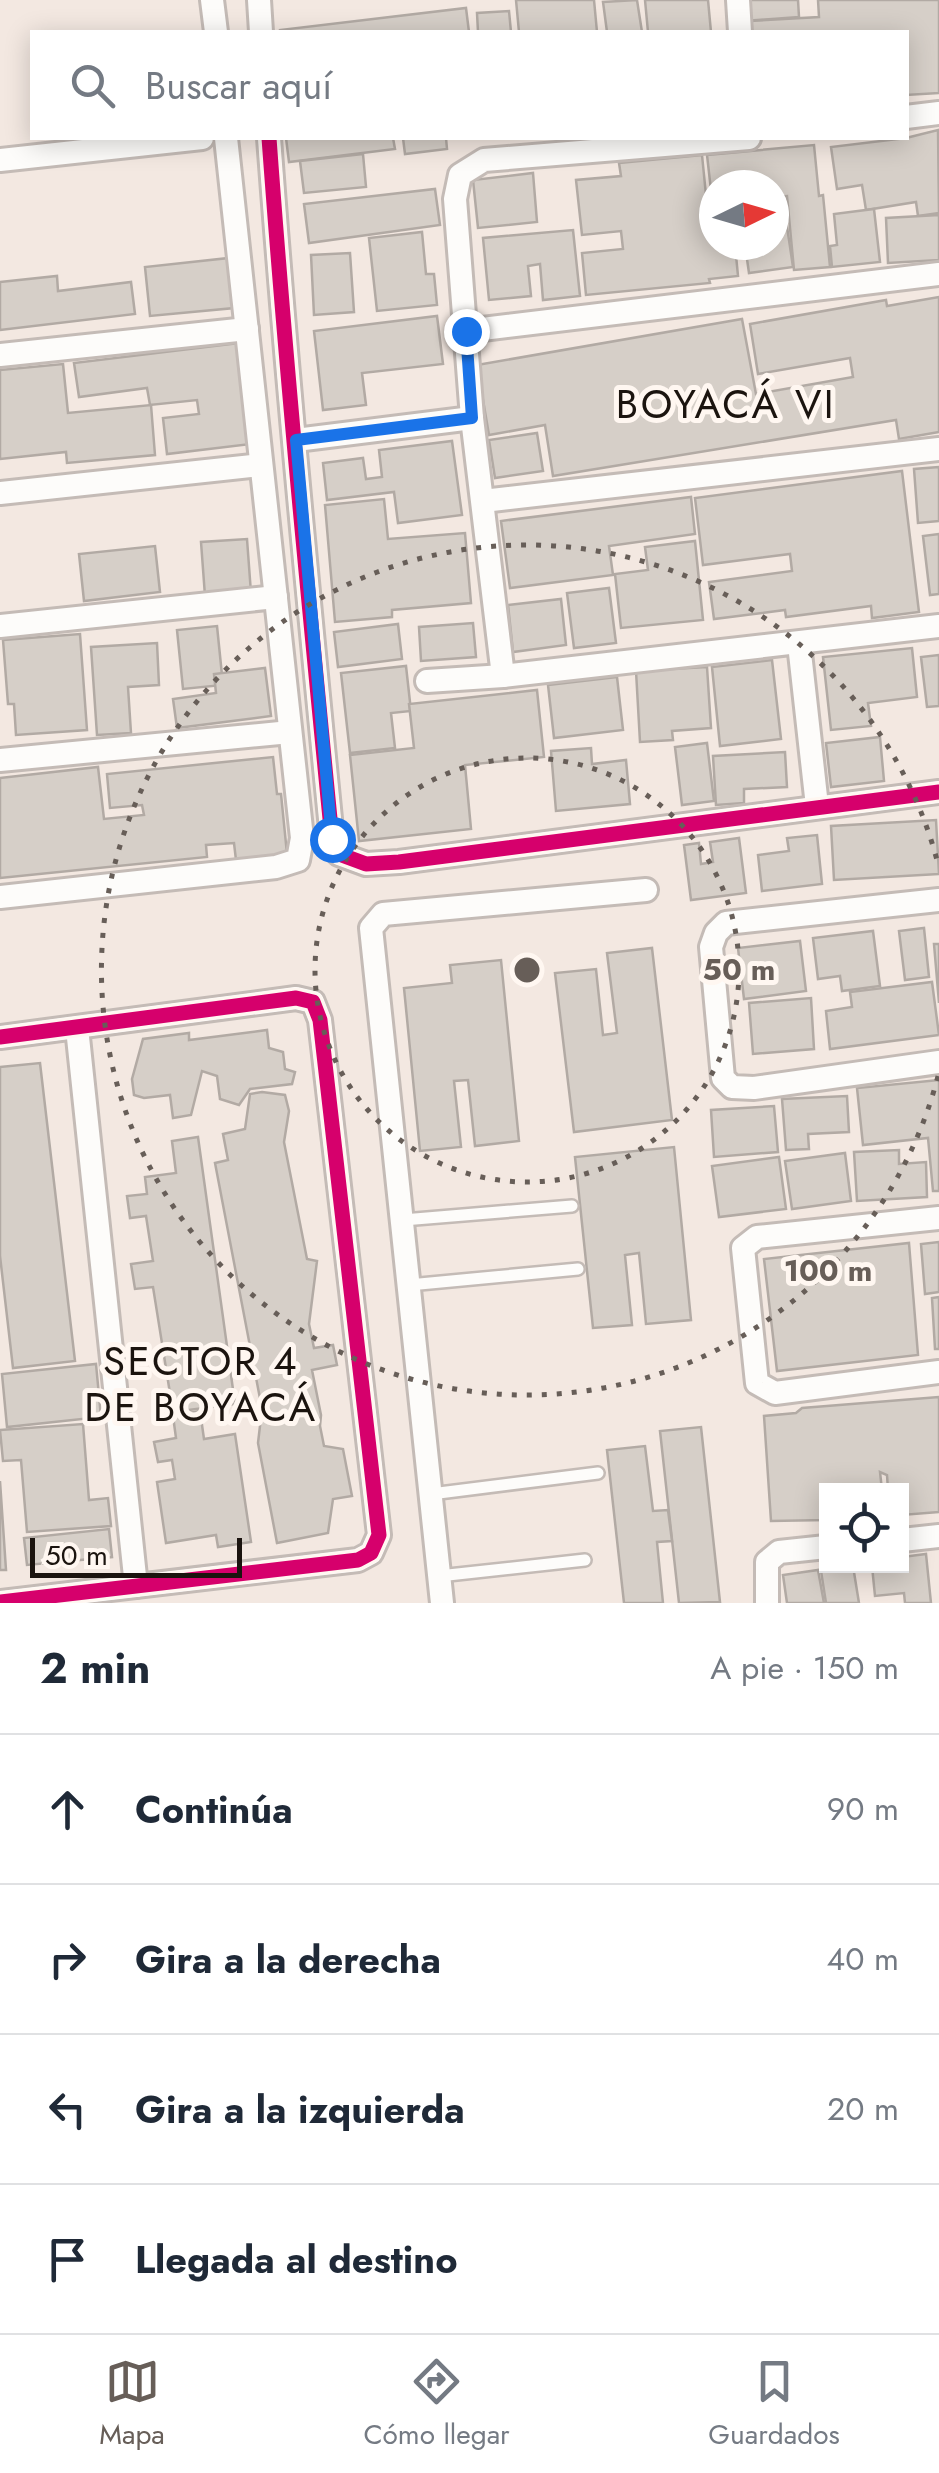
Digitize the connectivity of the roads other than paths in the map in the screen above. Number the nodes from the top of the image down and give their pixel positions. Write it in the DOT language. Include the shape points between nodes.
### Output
graph roads {
  1 [pos="212,0"];
  2 [pos="259,0"];
  3 [pos="738,0"];
  4 [pos="216,30"];
  5 [pos="262,30"];
  6 [pos="740,30"];
  7 [pos="939,113"];
  8 [pos="909,117"];
  9 [pos="184,140"];
  10 [pos="226,140"];
  11 [pos="269,140"];
  12 [pos="723,140"];
  13 [pos="0,160"];
  14 [pos="939,274"];
  15 [pos="247,329"];
  16 [pos="466,331"];
  17 [pos="0,354"];
  18 [pos="472,418"];
  19 [pos="296,440"];
  20 [pos="939,449"];
  21 [pos="262,465"];
  22 [pos="0,493"];
  23 [pos="484,501"];
  24 [pos="276,597"];
  25 [pos="0,626"];
  26 [pos="939,626"];
  27 [pos="799,644"];
  28 [pos="504,676"];
  29 [pos="426,681"];
  30 [pos="290,732"];
  31 [pos="0,760"];
  32 [pos="939,792"];
  33 [pos="817,806"];
  34 [pos="646,890"];
  35 [pos="0,897"];
  36 [pos="939,900"];
  37 [pos="77,1028"];
  38 [pos="0,1037"];
  39 [pos="939,1062"];
  40 [pos="572,1206"];
  41 [pos="939,1218"];
  42 [pos="402,1220"];
  43 [pos="578,1269"];
  44 [pos="409,1285"];
  45 [pos="939,1372"];
  46 [pos="598,1473"];
  47 [pos="431,1494"];
  48 [pos="939,1536"];
  49 [pos="909,1539"];
  50 [pos="819,1548"];
  51 [pos="585,1560"];
  52 [pos="439,1576"];
  53 [pos="136,1586"];
  54 [pos="0,1602"];
  55 [pos="442,1603"];
  56 [pos="767,1603"];
  1 -- 4 [label="street"];
  2 -- 5 [label="street"];
  3 -- 6 [label="street"];
  7 -- 8 [label="street"];
  9 -- 13 [label="street"];
  10 -- 15 [label="street"];
  11 -- 19 [label="street"];
  12 -- 16 [label="street" via="484,160 460,175 455,199"];
  14 -- 16 [label="street"];
  15 -- 17 [label="street"];
  15 -- 21 [label="street"];
  16 -- 18 [label="street"];
  18 -- 19 [label="street"];
  18 -- 23 [label="street"];
  19 -- 33 [label="street" via="332,839 339,854 366,864 400,862"];
  20 -- 23 [label="street"];
  21 -- 22 [label="street"];
  21 -- 24 [label="street"];
  23 -- 28 [label="street"];
  24 -- 25 [label="street"];
  24 -- 30 [label="street"];
  26 -- 27 [label="street"];
  27 -- 28 [label="street"];
  27 -- 33 [label="street"];
  28 -- 29 [label="street"];
  30 -- 31 [label="street"];
  30 -- 35 [label="street" via="302,838 298,860"];
  32 -- 33 [label="street"];
  34 -- 42 [label="street" via="383,914 371,928"];
  36 -- 39 [label="street" via="726,923 711,947 722,1078 732,1087"];
  37 -- 38 [label="street"];
  37 -- 53 [label="street"];
  37 -- 53 [label="street" via="296,998 312,1002 320,1020 379,1536 371,1554 358,1560"];
  40 -- 42 [label="lane"];
  41 -- 45 [label="street" via="757,1237 743,1248 757,1383 765,1390"];
  42 -- 44 [label="street"];
  43 -- 44 [label="lane"];
  44 -- 47 [label="street"];
  46 -- 47 [label="lane"];
  47 -- 52 [label="street"];
  48 -- 49 [label="street"];
  50 -- 56 [label="street" via="779,1552 767,1562"];
  51 -- 52 [label="lane"];
  52 -- 55 [label="street"];
  53 -- 54 [label="street"];
}
